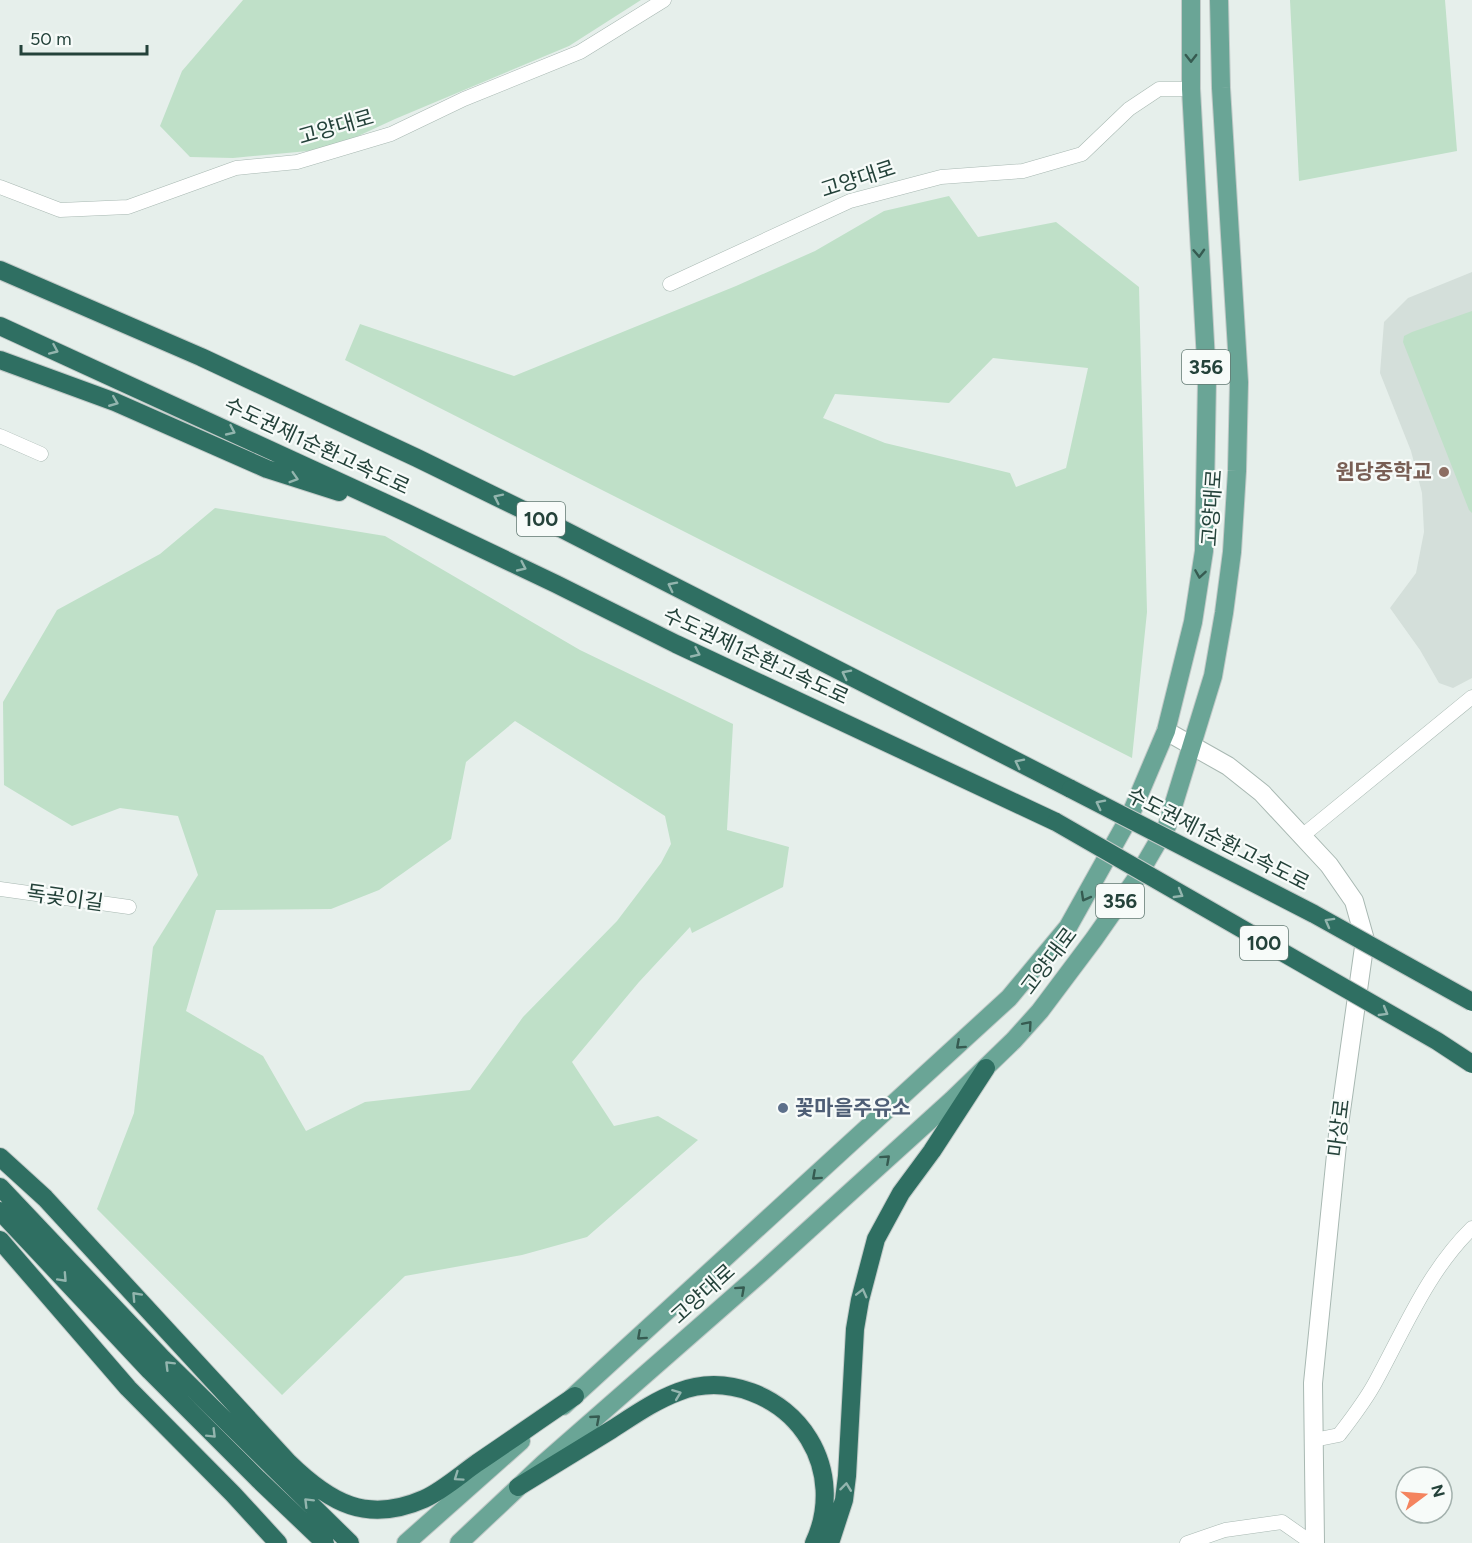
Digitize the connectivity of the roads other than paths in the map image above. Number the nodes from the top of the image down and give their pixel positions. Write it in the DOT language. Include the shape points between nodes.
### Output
graph roads {
  1 [pos="664,0"];
  2 [pos="1191,0"];
  3 [pos="1219,0"];
  4 [pos="1191,89"];
  5 [pos="0,187"];
  6 [pos="0,270"];
  7 [pos="670,284"];
  8 [pos="0,326"];
  9 [pos="0,360"];
  10 [pos="0,436"];
  11 [pos="41,454"];
  12 [pos="407,513"];
  13 [pos="1472,697"];
  14 [pos="1166,731"];
  15 [pos="1192,746"];
  16 [pos="1302,836"];
  17 [pos="0,889"];
  18 [pos="129,907"];
  19 [pos="1472,1002"];
  20 [pos="1472,1064"];
  21 [pos="986,1068"];
  22 [pos="0,1157"];
  23 [pos="0,1187"];
  24 [pos="0,1211"];
  25 [pos="1472,1228"];
  26 [pos="0,1240"];
  27 [pos="575,1396"];
  28 [pos="1314,1440"];
  29 [pos="518,1487"];
  30 [pos="278,1543"];
  31 [pos="325,1543"];
  32 [pos="350,1543"];
  33 [pos="406,1543"];
  34 [pos="459,1543"];
  35 [pos="814,1543"];
  36 [pos="830,1543"];
  37 [pos="1186,1543"];
  38 [pos="1314,1543"];
  1 -- 5 [label="street, 고양대로" via="580,52 464,99 391,134 297,162 236,168 128,207 60,210"];
  2 -- 4 [label="main road, 고양대로 / 356, one-way"];
  3 -- 15 [label="main road, 고양대로 / 356" via="1239,382 1237,471 1224,613 1213,676"];
  4 -- 7 [label="street, 고양대로" via="1159,89 1129,109 1082,154 1023,171 940,177 850,201"];
  4 -- 14 [label="main road, 고양대로 / 356, one-way" via="1206,380 1204,551 1193,622"];
  19 -- 6 [label="highway, 수도권제1순환고속도로 / 100, one-way, bridge" via="1314,914 562,529 201,357"];
  8 -- 12 [label="highway, 수도권제1순환고속도로 / 100, one-way"];
  9 -- 12 [label="highway, one-way" via="115,402 267,470"];
  10 -- 11 [label="street"];
  12 -- 20 [label="highway, 수도권제1순환고속도로 / 100, one-way, bridge" via="1056,822"];
  13 -- 16 [label="street"];
  14 -- 15 [label="street, 마상로"];
  14 -- 27 [label="main road, 고양대로 / 356, one-way" via="1130,816 1068,927 1009,998"];
  15 -- 16 [label="street, 마상로" via="1228,766 1262,793"];
  21 -- 15 [label="main road, 고양대로 / 356, one-way" via="1040,1011 1136,879 1167,826"];
  16 -- 28 [label="street, 마상로" via="1354,901 1365,940 1334,1172 1313,1383"];
  17 -- 18 [label="street, 독곶이길"];
  29 -- 21 [label="main road, 고양대로 / 356, one-way"];
  36 -- 21 [label="highway, one-way" via="844,1500 855,1329 876,1239 901,1193"];
  27 -- 22 [label="highway, one-way" via="426,1498 396,1510 358,1508 333,1499 311,1485 289,1463 45,1198"];
  32 -- 23 [label="highway, one-way" via="163,1359"];
  24 -- 31 [label="highway, one-way" via="150,1371"];
  25 -- 28 [label="street" via="1426,1286 1375,1384 1339,1435"];
  26 -- 30 [label="highway" via="129,1388"];
  27 -- 33 [label="main road, 고양대로 / 356"];
  28 -- 38 [label="street, 마상로"];
  29 -- 34 [label="main road, 고양대로 / 356"];
  29 -- 35 [label="highway, one-way" via="661,1400 680,1391 729,1387 770,1400 798,1422 820,1460 825,1508"];
  37 -- 38 [label="street" via="1225,1530 1282,1522"];
}
